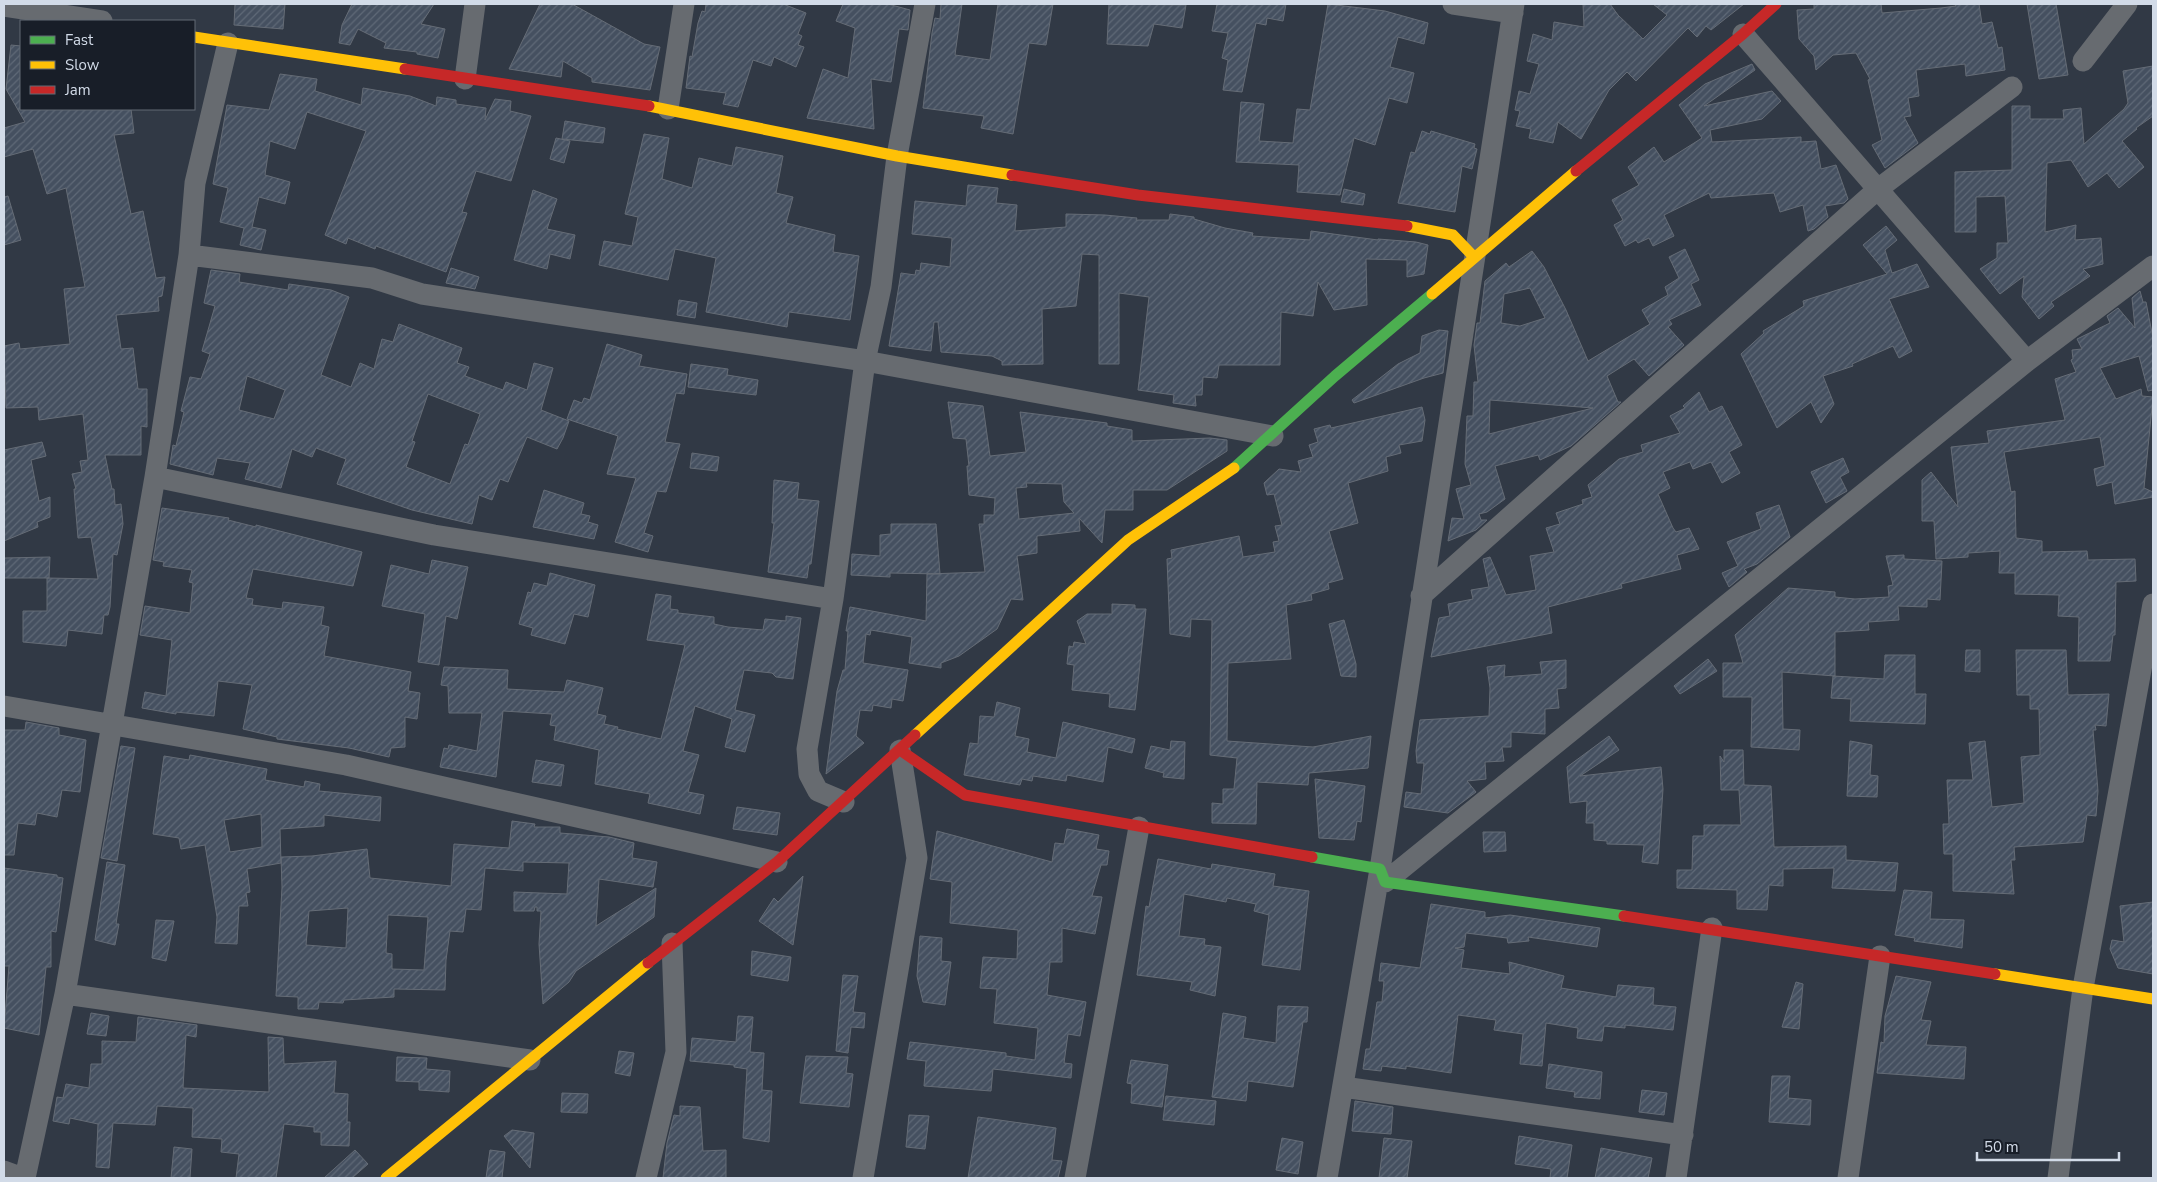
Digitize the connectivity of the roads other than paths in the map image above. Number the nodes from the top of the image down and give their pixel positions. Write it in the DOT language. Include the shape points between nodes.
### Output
graph roads {
  1 [pos="476,4"];
  2 [pos="684,4"];
  3 [pos="925,4"];
  4 [pos="1453,4"];
  5 [pos="1776,4"];
  6 [pos="2127,4"];
  7 [pos="4,6"];
  8 [pos="1513,8"];
  9 [pos="95,20"];
  10 [pos="1743,34"];
  11 [pos="195,37"];
  12 [pos="228,43"];
  13 [pos="2083,61"];
  14 [pos="465,79"];
  15 [pos="2012,87"];
  16 [pos="668,109"];
  17 [pos="897,156"];
  18 [pos="1878,190"];
  19 [pos="189,255"];
  20 [pos="1474,257"];
  21 [pos="2153,266"];
  22 [pos="865,361"];
  23 [pos="2027,361"];
  24 [pos="1273,436"];
  25 [pos="155,477"];
  26 [pos="1421,596"];
  27 [pos="833,599"];
  28 [pos="2153,604"];
  29 [pos="4,706"];
  30 [pos="113,723"];
  31 [pos="900,750"];
  32 [pos="844,802"];
  33 [pos="1139,827"];
  34 [pos="777,862"];
  35 [pos="1383,875"];
  36 [pos="1712,928"];
  37 [pos="672,943"];
  38 [pos="1880,956"];
  39 [pos="2083,988"];
  40 [pos="65,994"];
  41 [pos="2153,999"];
  42 [pos="530,1060"];
  43 [pos="1343,1087"];
  44 [pos="1683,1135"];
  45 [pos="4,1170"];
  46 [pos="24,1178"];
  47 [pos="386,1178"];
  48 [pos="646,1178"];
  49 [pos="862,1178"];
  50 [pos="1075,1178"];
  51 [pos="1327,1178"];
  52 [pos="1676,1178"];
  53 [pos="1848,1178"];
  54 [pos="2058,1178"];
  1 -- 14 [label="street"];
  2 -- 16 [label="street"];
  3 -- 17 [label="street"];
  4 -- 8 [label="street"];
  5 -- 10 [label="street"];
  6 -- 13 [label="street"];
  7 -- 9 [label="street"];
  8 -- 20 [label="street"];
  10 -- 18 [label="street"];
  10 -- 20 [label="street"];
  11 -- 12 [label="street"];
  12 -- 14 [label="street"];
  12 -- 19 [label="street" via="195,183"];
  14 -- 16 [label="street"];
  15 -- 18 [label="street"];
  16 -- 17 [label="street"];
  17 -- 20 [label="street" via="1138,195 1419,227 1453,235"];
  17 -- 22 [label="street" via="881,287"];
  18 -- 23 [label="street"];
  18 -- 26 [label="street"];
  19 -- 22 [label="street" via="372,278 422,294"];
  19 -- 25 [label="street"];
  20 -- 24 [label="street" via="1335,376"];
  20 -- 26 [label="street"];
  21 -- 23 [label="street"];
  22 -- 24 [label="street"];
  22 -- 27 [label="street"];
  23 -- 35 [label="street"];
  24 -- 31 [label="street" via="1244,461 1128,540"];
  25 -- 27 [label="street" via="434,535"];
  25 -- 30 [label="street"];
  26 -- 35 [label="street"];
  27 -- 32 [label="street" via="807,749 809,774 818,791"];
  28 -- 39 [label="street"];
  29 -- 30 [label="street"];
  30 -- 34 [label="street" via="346,765"];
  30 -- 40 [label="street"];
  31 -- 32 [label="street"];
  31 -- 33 [label="street" via="964,795"];
  31 -- 49 [label="street" via="917,858"];
  32 -- 34 [label="street"];
  33 -- 35 [label="street"];
  33 -- 50 [label="street"];
  34 -- 37 [label="street"];
  35 -- 36 [label="street"];
  35 -- 43 [label="street"];
  36 -- 38 [label="street"];
  36 -- 44 [label="street"];
  37 -- 42 [label="street"];
  37 -- 48 [label="street" via="676,1052"];
  38 -- 39 [label="street"];
  38 -- 53 [label="street"];
  39 -- 41 [label="street"];
  39 -- 54 [label="street"];
  40 -- 42 [label="street"];
  40 -- 46 [label="street"];
  42 -- 47 [label="street"];
  43 -- 44 [label="street"];
  43 -- 51 [label="street"];
  44 -- 52 [label="street"];
  45 -- 46 [label="street"];
}
